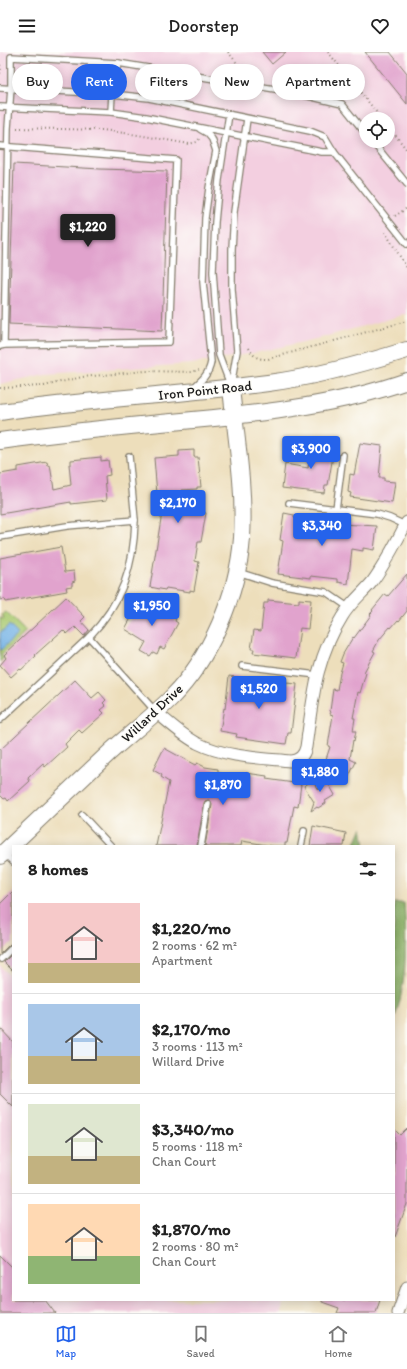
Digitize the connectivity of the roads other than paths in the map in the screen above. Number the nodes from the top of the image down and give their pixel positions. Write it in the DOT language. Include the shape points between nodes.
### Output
graph roads {
  1 [pos="118,63"];
  2 [pos="0,88"];
  3 [pos="11,88"];
  4 [pos="71,92"];
  5 [pos="127,96"];
  6 [pos="112,100"];
  7 [pos="0,107"];
  8 [pos="10,107"];
  9 [pos="111,112"];
  10 [pos="229,114"];
  11 [pos="247,119"];
  12 [pos="359,125"];
  13 [pos="194,126"];
  14 [pos="225,133"];
  15 [pos="244,137"];
  16 [pos="0,146"];
  17 [pos="8,146"];
  18 [pos="378,148"];
  19 [pos="334,152"];
  20 [pos="407,184"];
  21 [pos="407,244"];
  22 [pos="2,346"];
  23 [pos="407,350"];
  24 [pos="407,381"];
  25 [pos="231,388"];
  26 [pos="189,392"];
  27 [pos="0,412"];
  28 [pos="234,416"];
  29 [pos="0,441"];
  30 [pos="343,455"];
  31 [pos="129,456"];
  32 [pos="289,503"];
  33 [pos="336,509"];
  34 [pos="135,520"];
  35 [pos="406,523"];
  36 [pos="0,537"];
  37 [pos="237,572"];
  38 [pos="348,607"];
  39 [pos="89,637"];
  40 [pos="242,666"];
  41 [pos="317,675"];
  42 [pos="156,711"];
  43 [pos="0,720"];
  44 [pos="208,804"];
  45 [pos="82,815"];
  46 [pos="304,831"];
  47 [pos="15,845"];
  48 [pos="109,845"];
  49 [pos="201,845"];
  50 [pos="301,845"];
  51 [pos="12,949"];
  52 [pos="1,959"];
  53 [pos="407,1287"];
  54 [pos="398,1313"];
  1 -- 3 [label="lane" via="11,57"];
  1 -- 12 [label="lane" via="287,91 342,104"];
  2 -- 3 [label="lane"];
  3 -- 4 [label="lane"];
  3 -- 8 [label="lane"];
  5 -- 10 [label="lane"];
  6 -- 9 [label="lane"];
  7 -- 8 [label="lane"];
  8 -- 9 [label="lane"];
  8 -- 17 [label="lane"];
  9 -- 13 [label="lane"];
  10 -- 11 [label="lane"];
  10 -- 14 [label="lane"];
  11 -- 15 [label="lane"];
  11 -- 19 [label="lane" via="310,131 325,137"];
  13 -- 14 [label="lane"];
  13 -- 26 [label="lane" via="212,138 216,151 205,218 203,282 211,362 205,377"];
  14 -- 15 [label="lane"];
  14 -- 25 [label="lane" via="215,222 213,272 219,354"];
  15 -- 19 [label="lane"];
  15 -- 25 [label="lane" via="232,249 237,351"];
  16 -- 17 [label="lane"];
  17 -- 22 [label="lane"];
  17 -- 22 [label="lane" via="176,160 169,342"];
  18 -- 20 [label="lane"];
  19 -- 21 [label="lane"];
  23 -- 25 [label="main road, Iron Point Road" via="311,376"];
  24 -- 28 [label="main road, Iron Point Road" via="349,398"];
  25 -- 26 [label="main road, Iron Point Road"];
  25 -- 28 [label="main road, Willard Drive"];
  26 -- 27 [label="main road, Iron Point Road" via="50,404"];
  28 -- 29 [label="main road, Iron Point Road"];
  28 -- 37 [label="main road, Willard Drive" via="242,494 242,539"];
  30 -- 33 [label="lane"];
  31 -- 34 [label="lane"];
  32 -- 33 [label="lane"];
  33 -- 35 [label="lane" via="383,516"];
  34 -- 36 [label="lane" via="67,526"];
  34 -- 39 [label="lane" via="133,553 121,593 109,614"];
  35 -- 38 [label="street" via="381,570"];
  37 -- 38 [label="lane" via="272,583 326,592"];
  37 -- 42 [label="main road, Willard Drive" via="224,613 208,647 188,678"];
  38 -- 41 [label="street" via="327,645"];
  39 -- 42 [label="lane"];
  39 -- 43 [label="lane"];
  40 -- 41 [label="lane"];
  41 -- 42 [label="street" via="305,751 301,758 294,761 227,753 208,748 177,730"];
  42 -- 47 [label="main road, Willard Drive"];
  44 -- 49 [label="lane"];
  45 -- 48 [label="lane"];
  46 -- 50 [label="lane"];
  51 -- 52 [label="lane"];
  53 -- 54 [label="street"];
}
